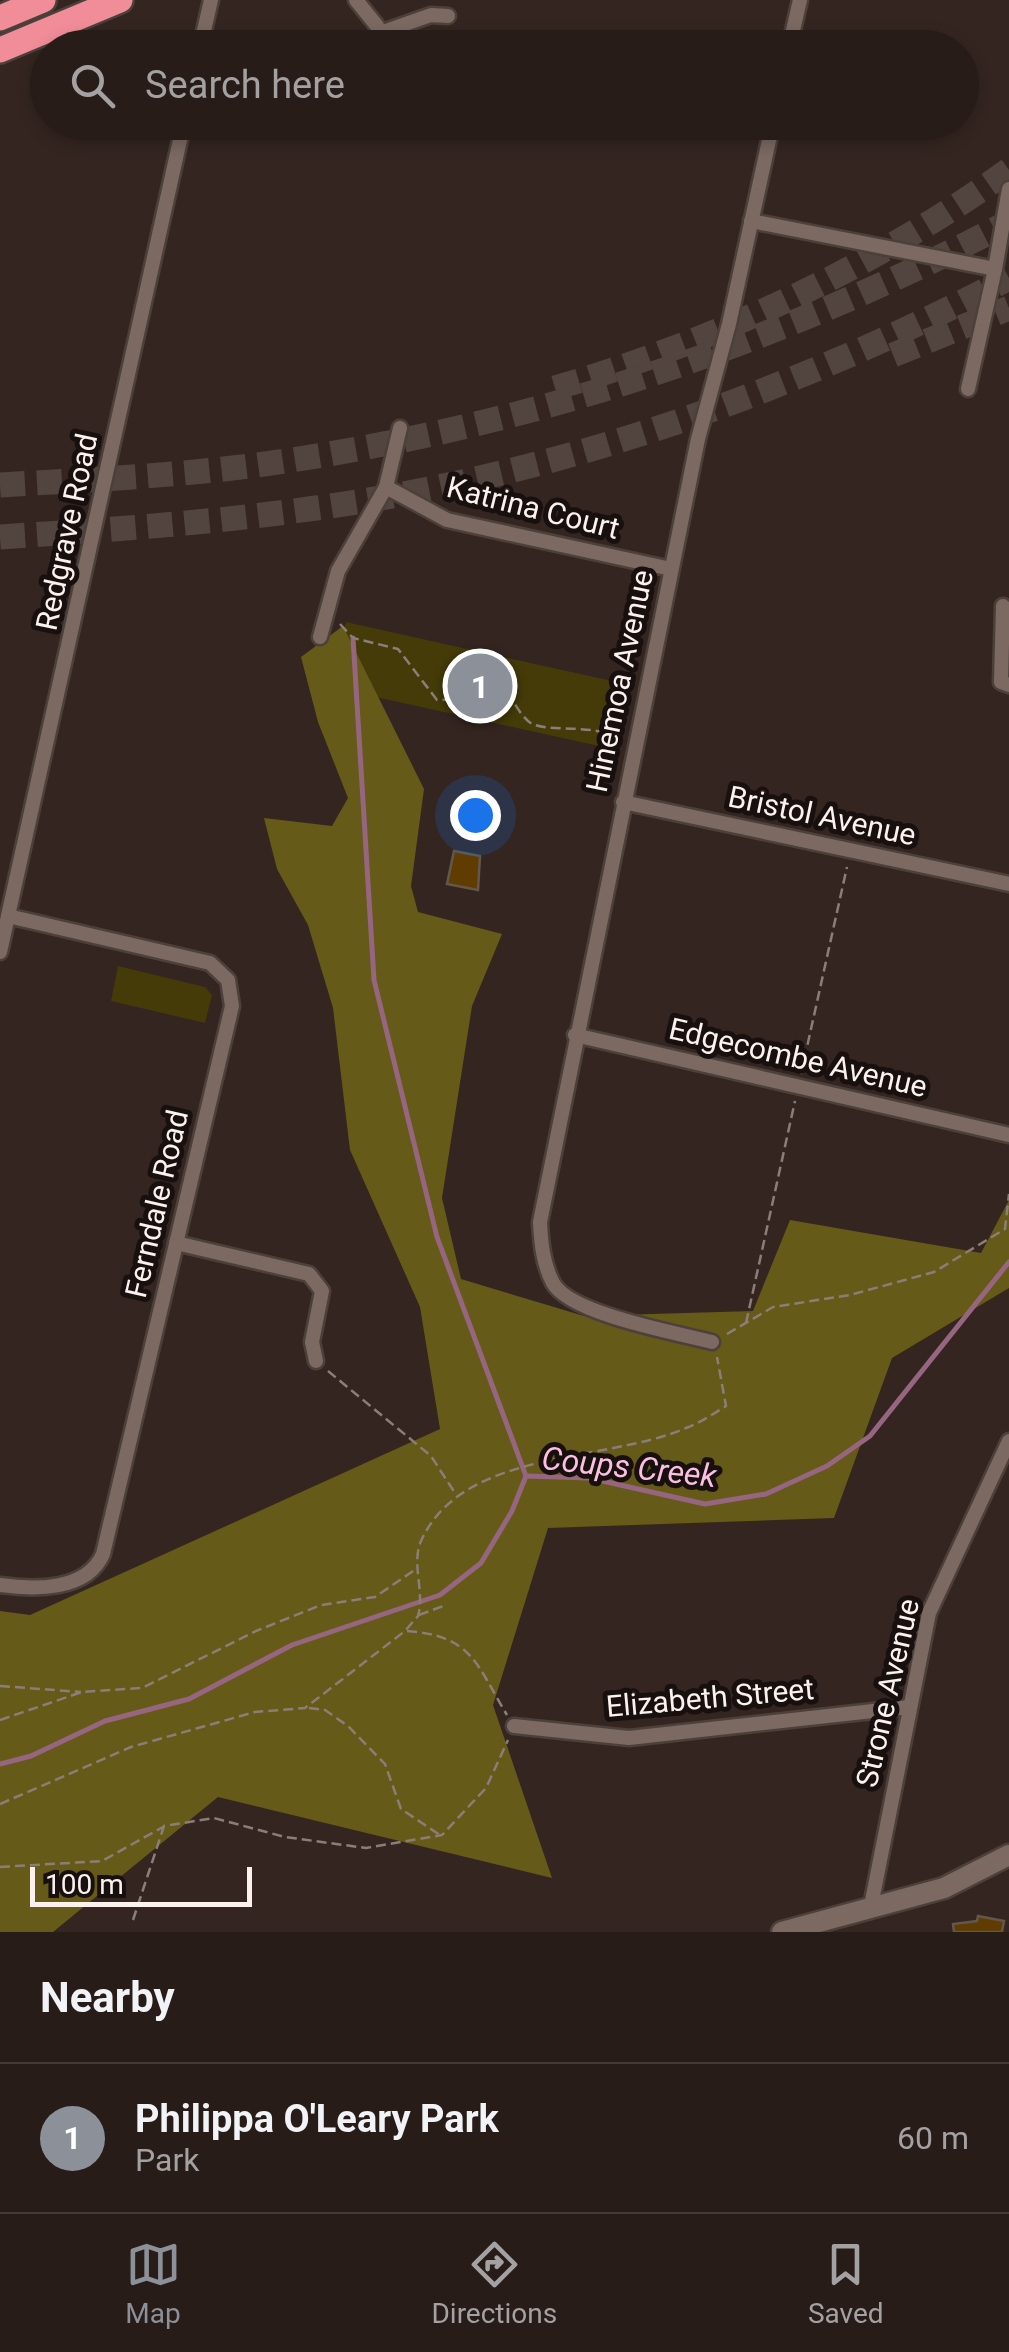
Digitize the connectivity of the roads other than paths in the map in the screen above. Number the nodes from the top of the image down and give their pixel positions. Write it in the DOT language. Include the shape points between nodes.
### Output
graph roads {
  1 [pos="43,0"];
  2 [pos="120,0"];
  3 [pos="210,0"];
  4 [pos="356,0"];
  5 [pos="800,0"];
  6 [pos="448,16"];
  7 [pos="0,18"];
  8 [pos="48,30"];
  9 [pos="204,30"];
  10 [pos="376,30"];
  11 [pos="402,30"];
  12 [pos="793,30"];
  13 [pos="30,38"];
  14 [pos="0,50"];
  15 [pos="180,140"];
  16 [pos="769,140"];
  17 [pos="1009,190"];
  18 [pos="751,221"];
  19 [pos="995,269"];
  20 [pos="968,389"];
  21 [pos="400,428"];
  22 [pos="386,487"];
  23 [pos="671,569"];
  24 [pos="1003,606"];
  25 [pos="320,637"];
  26 [pos="1009,684"];
  27 [pos="623,802"];
  28 [pos="1009,884"];
  29 [pos="8,916"];
  30 [pos="0,952"];
  31 [pos="575,1035"];
  32 [pos="1009,1135"];
  33 [pos="176,1243"];
  34 [pos="712,1342"];
  35 [pos="316,1361"];
  36 [pos="1009,1441"];
  37 [pos="0,1585"];
  38 [pos="910,1707"];
  39 [pos="514,1726"];
  40 [pos="1009,1855"];
  41 [pos="870,1911"];
  42 [pos="782,1932"];
  1 -- 7 [label="highway"];
  2 -- 8 [label="highway"];
  3 -- 9 [label="street"];
  4 -- 10 [label="street"];
  5 -- 12 [label="street"];
  6 -- 11 [label="street" via="431,15"];
  13 -- 14 [label="highway"];
  15 -- 29 [label="street, Redgrave Road"];
  16 -- 18 [label="street, Hinemoa Avenue"];
  17 -- 19 [label="street"];
  18 -- 19 [label="street"];
  18 -- 23 [label="street, Hinemoa Avenue"];
  19 -- 20 [label="street"];
  21 -- 22 [label="street"];
  22 -- 23 [label="street, Katrina Court" via="464,525"];
  22 -- 25 [label="street" via="343,560"];
  23 -- 27 [label="street, Hinemoa Avenue"];
  24 -- 26 [label="street" via="1001,682"];
  27 -- 28 [label="street, Bristol Avenue"];
  27 -- 31 [label="street, Hinemoa Avenue"];
  29 -- 30 [label="street, Redgrave Road"];
  29 -- 33 [label="street, Ferndale Road" via="210,963 228,980 232,1006"];
  31 -- 32 [label="street, Edgecombe Avenue"];
  31 -- 34 [label="street, Hinemoa Avenue" via="540,1222 542,1254 555,1287 601,1314"];
  33 -- 35 [label="street" via="308,1274 322,1292 312,1342"];
  33 -- 37 [label="street, Ferndale Road" via="98,1565 55,1585"];
  36 -- 38 [label="street, Strone Avenue" via="929,1613"];
  38 -- 39 [label="street, Elizabeth Street" via="629,1738"];
  38 -- 41 [label="street, Strone Avenue"];
  40 -- 41 [label="main road" via="944,1888"];
  41 -- 42 [label="main road"];
}
